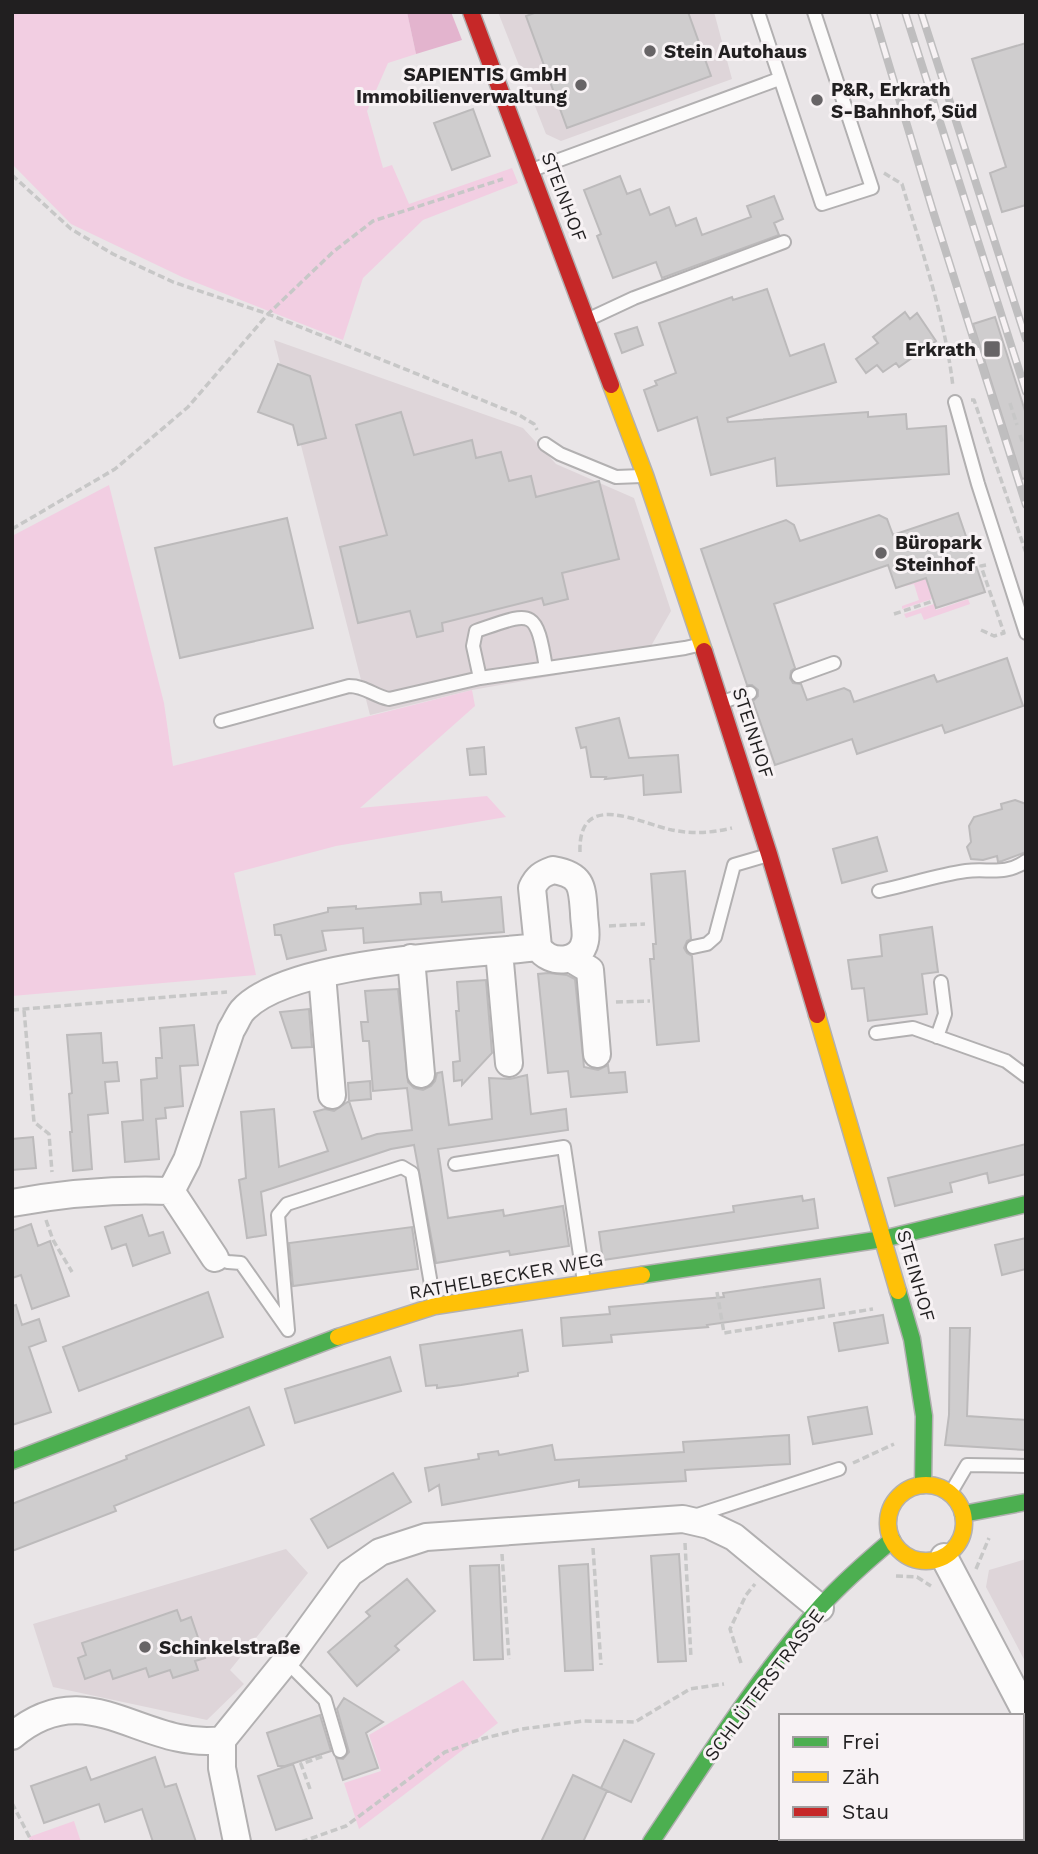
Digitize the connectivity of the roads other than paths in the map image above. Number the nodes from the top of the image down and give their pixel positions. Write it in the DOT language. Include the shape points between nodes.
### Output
graph roads {
  1 [pos="471,12"];
  2 [pos="758,12"];
  3 [pos="814,12"];
  4 [pos="779,79"];
  5 [pos="531,170"];
  6 [pos="784,242"];
  7 [pos="588,320"];
  8 [pos="955,402"];
  9 [pos="545,444"];
  10 [pos="645,475"];
  11 [pos="1025,631"];
  12 [pos="701,643"];
  13 [pos="834,663"];
  14 [pos="546,668"];
  15 [pos="798,676"];
  16 [pos="480,678"];
  17 [pos="750,693"];
  18 [pos="721,702"];
  19 [pos="220,721"];
  20 [pos="769,855"];
  21 [pos="1026,861"];
  22 [pos="879,891"];
  23 [pos="538,947"];
  24 [pos="693,947"];
  25 [pos="499,951"];
  26 [pos="411,958"];
  27 [pos="570,958"];
  28 [pos="323,974"];
  29 [pos="941,982"];
  30 [pos="876,1033"];
  31 [pos="937,1037"];
  32 [pos="597,1054"];
  33 [pos="509,1063"];
  34 [pos="421,1074"];
  35 [pos="1026,1076"];
  36 [pos="332,1095"];
  37 [pos="455,1164"];
  38 [pos="171,1191"];
  39 [pos="12,1203"];
  40 [pos="1026,1204"];
  41 [pos="883,1239"];
  42 [pos="215,1258"];
  43 [pos="584,1282"];
  44 [pos="435,1306"];
  45 [pos="288,1330"];
  46 [pos="299,1350"];
  47 [pos="12,1461"];
  48 [pos="1026,1466"];
  49 [pos="839,1469"];
  50 [pos="923,1485"];
  51 [pos="950,1494"];
  52 [pos="1026,1502"];
  53 [pos="963,1514"];
  54 [pos="683,1520"];
  55 [pos="892,1540"];
  56 [pos="944,1557"];
  57 [pos="820,1608"];
  58 [pos="286,1661"];
  59 [pos="1023,1707"];
  60 [pos="12,1736"];
  61 [pos="222,1740"];
  62 [pos="340,1751"];
  63 [pos="237,1842"];
  64 [pos="651,1842"];
  1 -- 5 [label="street, STEINHOF"];
  2 -- 4 [label="lane"];
  3 -- 4 [label="lane" via="872,188 822,204"];
  4 -- 5 [label="lane"];
  5 -- 7 [label="street, STEINHOF"];
  6 -- 7 [label="lane"];
  7 -- 10 [label="street, STEINHOF"];
  8 -- 11 [label="lane"];
  9 -- 10 [label="lane" via="616,477"];
  10 -- 12 [label="street, STEINHOF"];
  12 -- 14 [label="lane"];
  12 -- 18 [label="street, STEINHOF"];
  13 -- 15 [label="lane"];
  14 -- 16 [label="lane"];
  14 -- 16 [label="lane" via="538,628 531,620 518,617 476,631 473,646"];
  16 -- 19 [label="lane" via="389,699 349,686"];
  17 -- 18 [label="lane"];
  18 -- 20 [label="street, STEINHOF"];
  20 -- 24 [label="lane" via="734,865 715,937"];
  20 -- 41 [label="street, STEINHOF"];
  21 -- 22 [label="lane" via="995,872 969,870"];
  23 -- 25 [label="street"];
  23 -- 27 [label="street" via="550,959"];
  23 -- 27 [label="street" via="532,888 543,873 565,872 582,886 585,927 585,942"];
  25 -- 26 [label="street"];
  25 -- 33 [label="street"];
  26 -- 28 [label="street"];
  26 -- 34 [label="street"];
  27 -- 32 [label="street" via="590,970"];
  28 -- 36 [label="street"];
  28 -- 38 [label="street" via="274,990 242,1011 231,1030 187,1160"];
  29 -- 31 [label="lane" via="945,1014"];
  30 -- 31 [label="lane" via="913,1028"];
  31 -- 35 [label="lane" via="1006,1061"];
  37 -- 43 [label="lane" via="564,1147"];
  38 -- 39 [label="street" via="120,1189"];
  38 -- 42 [label="street"];
  40 -- 41 [label="street, RATHELBECKER WEG"];
  41 -- 43 [label="street, RATHELBECKER WEG"];
  41 -- 50 [label="street, STEINHOF" via="912,1339 924,1416"];
  42 -- 45 [label="lane" via="241,1263"];
  43 -- 44 [label="street, RATHELBECKER WEG"];
  44 -- 45 [label="lane" via="412,1173 402,1167 287,1204 278,1215"];
  44 -- 46 [label="street, RATHELBECKER WEG"];
  45 -- 46 [label="lane"];
  46 -- 47 [label="street, RATHELBECKER WEG"];
  48 -- 51 [label="lane" via="967,1465"];
  49 -- 54 [label="lane"];
  50 -- 51 [label="street"];
  50 -- 55 [label="street" via="901,1494 893,1504 888,1516"];
  51 -- 53 [label="street"];
  52 -- 53 [label="street"];
  53 -- 56 [label="street" via="961,1539"];
  54 -- 57 [label="street" via="734,1537"];
  54 -- 58 [label="street" via="426,1537 380,1552 350,1573"];
  55 -- 56 [label="street" via="915,1560 930,1562"];
  55 -- 57 [label="street, SCHLÜTERSTRASSE"];
  56 -- 59 [label="street"];
  57 -- 64 [label="street, SCHLÜTERSTRASSE" via="768,1673"];
  58 -- 61 [label="street"];
  58 -- 62 [label="lane" via="324,1700"];
  60 -- 61 [label="street" via="51,1713 89,1710 192,1742"];
  61 -- 63 [label="street" via="222,1769"];
}
